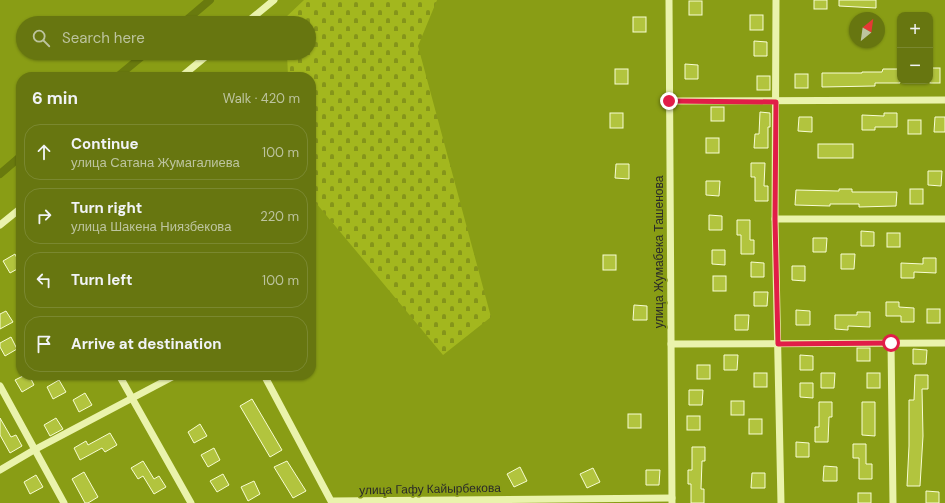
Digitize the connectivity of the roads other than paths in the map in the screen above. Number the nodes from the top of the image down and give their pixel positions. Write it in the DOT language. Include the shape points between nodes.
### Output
graph roads {
  1 [pos="274,0"];
  2 [pos="669,0"];
  3 [pos="776,0"];
  4 [pos="255,16"];
  5 [pos="202,60"];
  6 [pos="187,72"];
  7 [pos="945,100"];
  8 [pos="669,101"];
  9 [pos="776,102"];
  10 [pos="16,212"];
  11 [pos="775,219"];
  12 [pos="945,219"];
  13 [pos="0,225"];
  14 [pos="891,343"];
  15 [pos="945,343"];
  16 [pos="671,344"];
  17 [pos="778,344"];
  18 [pos="122,380"];
  19 [pos="166,380"];
  20 [pos="267,380"];
  21 [pos="0,386"];
  22 [pos="131,398"];
  23 [pos="34,450"];
  24 [pos="0,470"];
  25 [pos="672,500"];
  26 [pos="455,501"];
  27 [pos="330,502"];
  28 [pos="64,503"];
  29 [pos="191,503"];
  30 [pos="781,503"];
  31 [pos="893,503"];
  1 -- 4 [label="street"];
  2 -- 8 [label="street, улица Жумабека Ташенова"];
  3 -- 9 [label="street"];
  5 -- 6 [label="street"];
  7 -- 9 [label="street"];
  8 -- 9 [label="street"];
  8 -- 16 [label="street, улица Жумабека Ташенова"];
  9 -- 11 [label="street"];
  10 -- 13 [label="street"];
  11 -- 12 [label="street"];
  11 -- 17 [label="street"];
  14 -- 15 [label="street"];
  14 -- 17 [label="street"];
  14 -- 31 [label="street"];
  16 -- 17 [label="street"];
  16 -- 25 [label="street, улица Жумабека Ташенова"];
  17 -- 30 [label="street"];
  18 -- 22 [label="street"];
  19 -- 22 [label="street"];
  20 -- 27 [label="street, улица Гафу Кайырбекова"];
  21 -- 23 [label="street"];
  22 -- 23 [label="street"];
  22 -- 29 [label="street"];
  23 -- 24 [label="street"];
  23 -- 28 [label="street"];
  25 -- 26 [label="street, улица Гафу Кайырбекова"];
  26 -- 27 [label="street, улица Гафу Кайырбекова"];
}
